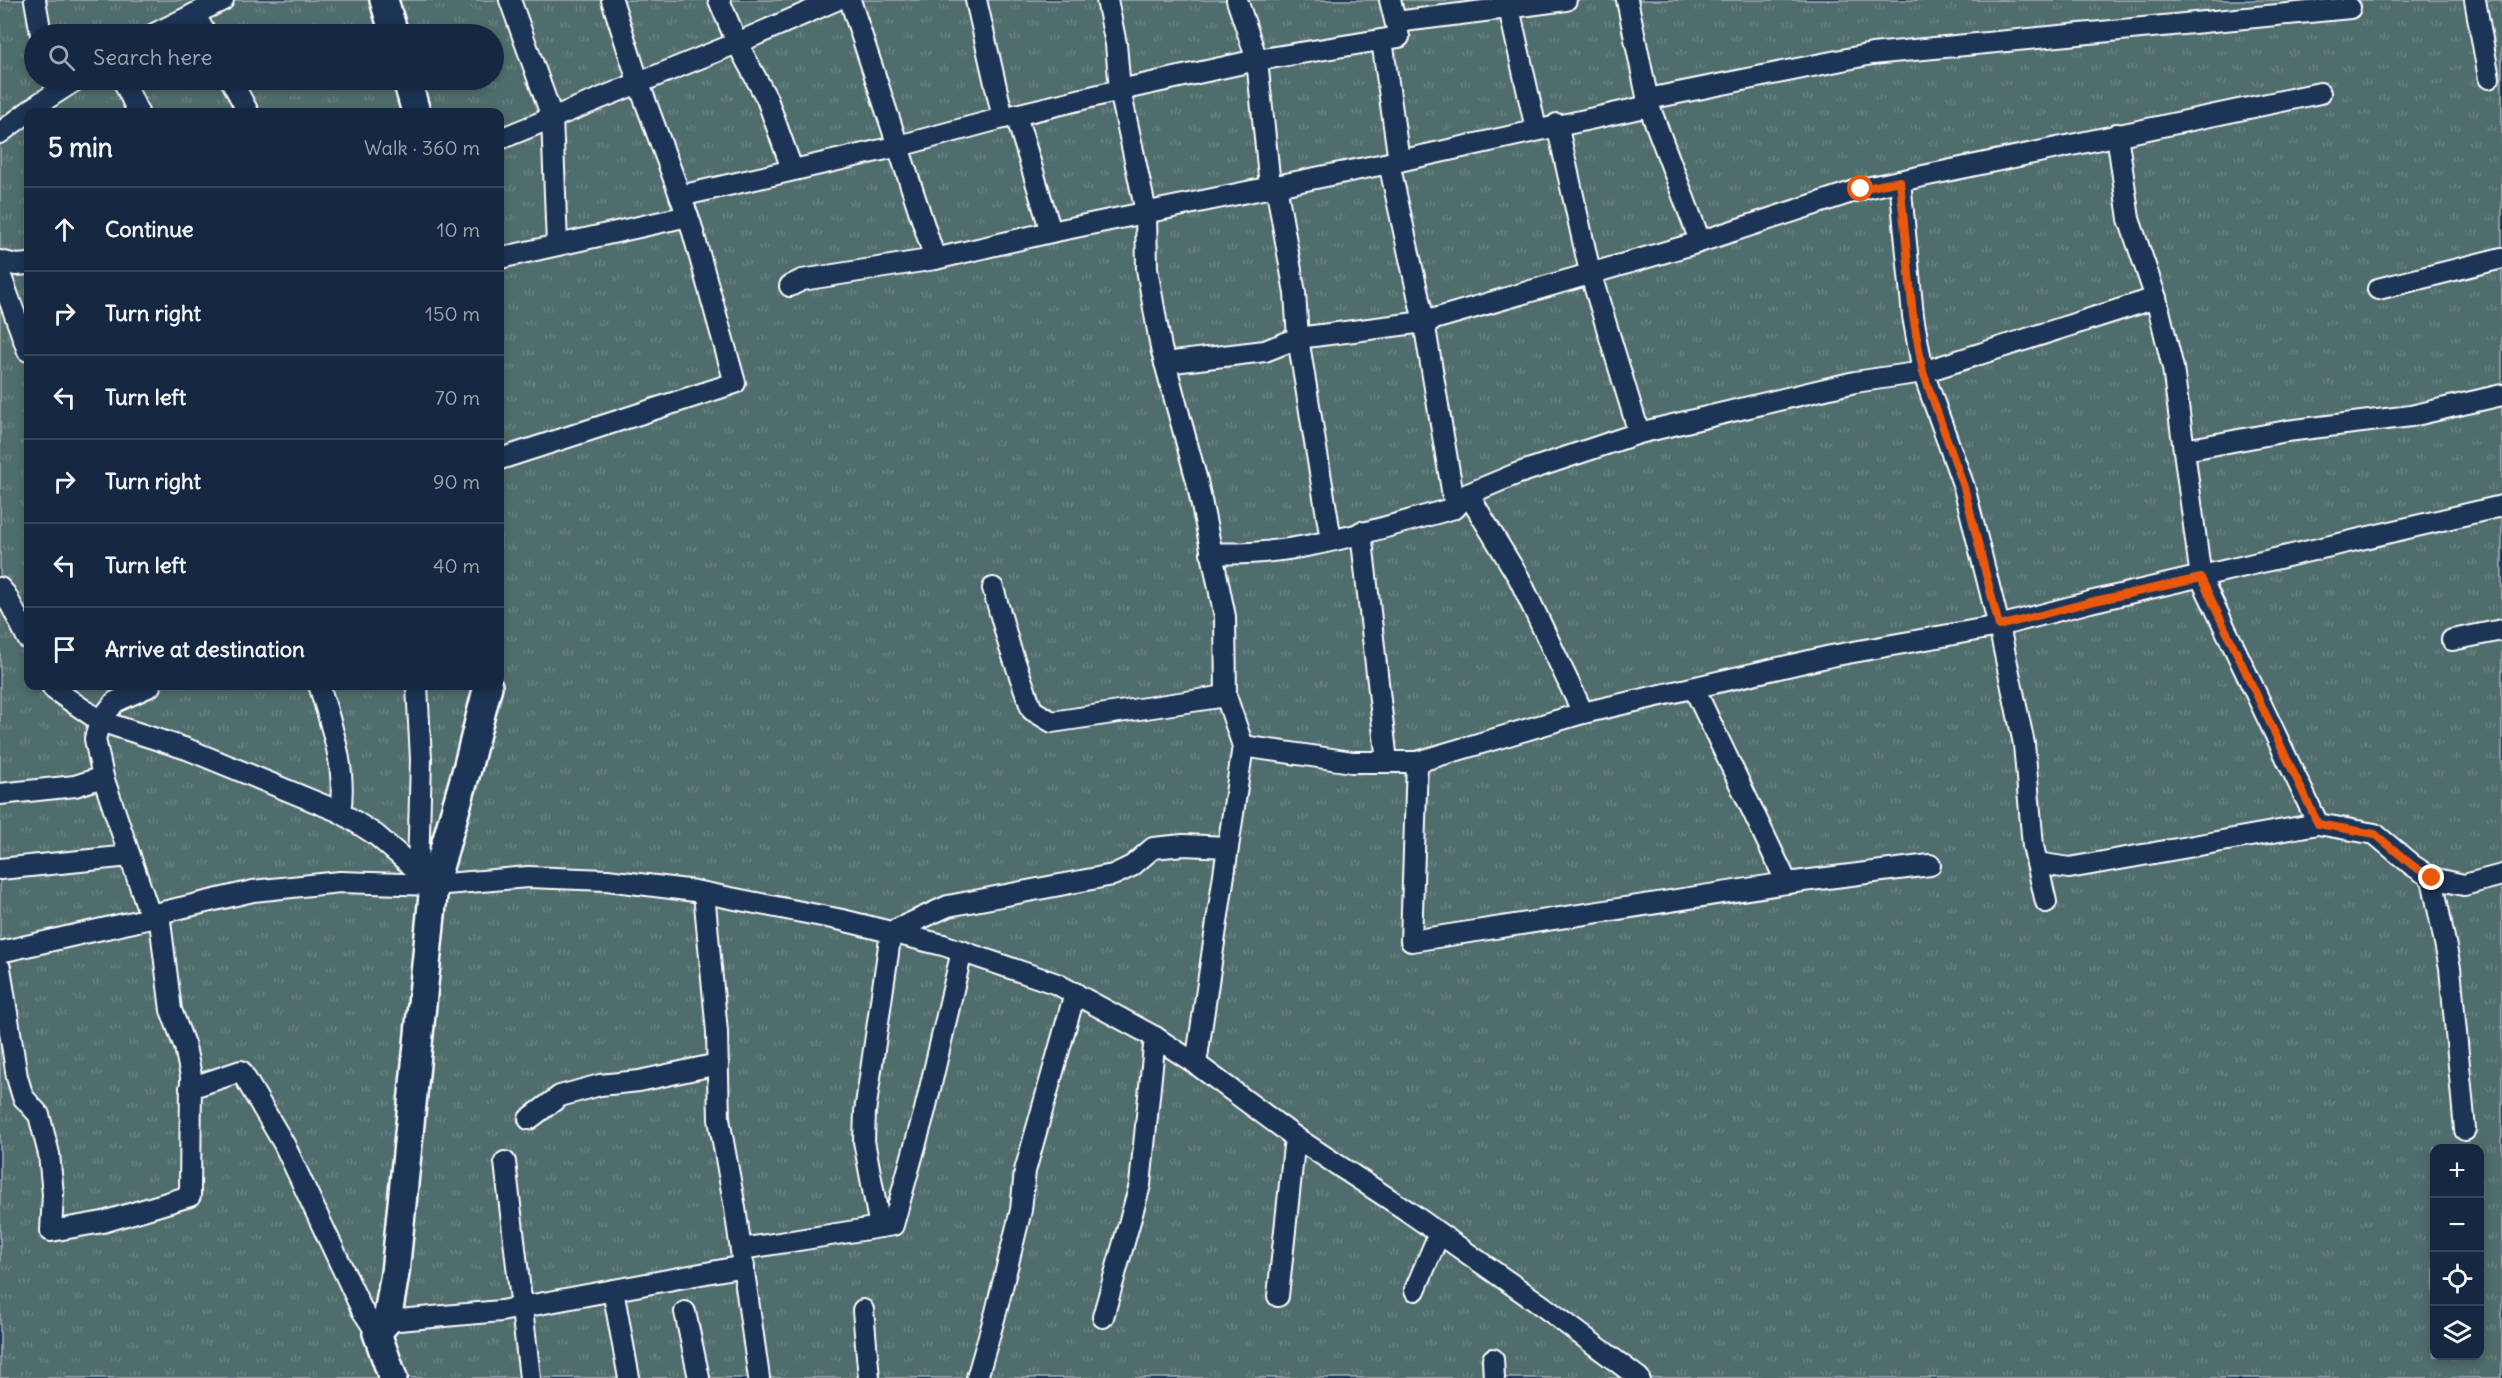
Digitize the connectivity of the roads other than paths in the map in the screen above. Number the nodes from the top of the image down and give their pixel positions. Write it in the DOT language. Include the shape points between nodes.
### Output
graph roads {
  1 [pos="35,0"];
  2 [pos="223,0"];
  3 [pos="384,0"];
  4 [pos="510,0"];
  5 [pos="612,0"];
  6 [pos="719,0"];
  7 [pos="836,0"];
  8 [pos="850,0"];
  9 [pos="976,0"];
  10 [pos="1107,0"];
  11 [pos="1238,0"];
  12 [pos="1390,0"];
  13 [pos="1566,0"];
  14 [pos="1627,0"];
  15 [pos="2475,0"];
  16 [pos="1502,6"];
  17 [pos="2350,8"];
  18 [pos="194,14"];
  19 [pos="1396,22"];
  20 [pos="39,24"];
  21 [pos="174,24"];
  22 [pos="200,24"];
  23 [pos="391,24"];
  24 [pos="1382,40"];
  25 [pos="737,43"];
  26 [pos="1257,60"];
  27 [pos="2489,78"];
  28 [pos="639,84"];
  29 [pos="48,90"];
  30 [pos="128,90"];
  31 [pos="236,90"];
  32 [pos="410,90"];
  33 [pos="1120,90"];
  34 [pos="2320,93"];
  35 [pos="1649,102"];
  36 [pos="28,108"];
  37 [pos="136,108"];
  38 [pos="246,108"];
  39 [pos="415,108"];
  40 [pos="24,111"];
  41 [pos="552,117"];
  42 [pos="1009,117"];
  43 [pos="1557,124"];
  44 [pos="1536,129"];
  45 [pos="0,133"];
  46 [pos="2117,134"];
  47 [pos="504,137"];
  48 [pos="899,146"];
  49 [pos="1394,162"];
  50 [pos="792,170"];
  51 [pos="1900,181"];
  52 [pos="1273,185"];
  53 [pos="680,196"];
  54 [pos="1146,212"];
  55 [pos="688,216"];
  56 [pos="1051,232"];
  57 [pos="1700,242"];
  58 [pos="557,245"];
  59 [pos="504,257"];
  60 [pos="2502,258"];
  61 [pos="935,259"];
  62 [pos="0,261"];
  63 [pos="24,264"];
  64 [pos="1590,272"];
  65 [pos="0,274"];
  66 [pos="790,286"];
  67 [pos="2378,289"];
  68 [pos="2156,298"];
  69 [pos="1424,322"];
  70 [pos="1298,338"];
  71 [pos="24,340"];
  72 [pos="1165,363"];
  73 [pos="1923,372"];
  74 [pos="2502,395"];
  75 [pos="1639,434"];
  76 [pos="2185,450"];
  77 [pos="504,458"];
  78 [pos="1461,501"];
  79 [pos="2502,506"];
  80 [pos="1361,532"];
  81 [pos="1331,540"];
  82 [pos="1211,553"];
  83 [pos="0,576"];
  84 [pos="2201,578"];
  85 [pos="993,588"];
  86 [pos="3,592"];
  87 [pos="1999,626"];
  88 [pos="2502,630"];
  89 [pos="24,631"];
  90 [pos="2452,640"];
  91 [pos="1694,688"];
  92 [pos="57,690"];
  93 [pos="141,690"];
  94 [pos="321,690"];
  95 [pos="417,690"];
  96 [pos="487,690"];
  97 [pos="1226,696"];
  98 [pos="1583,713"];
  99 [pos="100,721"];
  100 [pos="1243,747"];
  101 [pos="1387,762"];
  102 [pos="1417,762"];
  103 [pos="103,777"];
  104 [pos="0,794"];
  105 [pos="340,812"];
  106 [pos="2318,824"];
  107 [pos="1228,847"];
  108 [pos="130,856"];
  109 [pos="2037,863"];
  110 [pos="1930,865"];
  111 [pos="0,869"];
  112 [pos="2502,875"];
  113 [pos="426,878"];
  114 [pos="2432,878"];
  115 [pos="1787,883"];
  116 [pos="704,893"];
  117 [pos="2046,902"];
  118 [pos="155,915"];
  119 [pos="891,932"];
  120 [pos="962,951"];
  121 [pos="0,952"];
  122 [pos="0,968"];
  123 [pos="1075,993"];
  124 [pos="1155,1037"];
  125 [pos="5,1039"];
  126 [pos="718,1064"];
  127 [pos="1196,1064"];
  128 [pos="190,1088"];
  129 [pos="528,1119"];
  130 [pos="2465,1130"];
  131 [pos="1295,1137"];
  132 [pos="505,1162"];
  133 [pos="880,1227"];
  134 [pos="1439,1234"];
  135 [pos="743,1257"];
  136 [pos="613,1290"];
  137 [pos="1415,1290"];
  138 [pos="1278,1296"];
  139 [pos="522,1307"];
  140 [pos="863,1310"];
  141 [pos="685,1312"];
  142 [pos="1104,1317"];
  143 [pos="382,1327"];
  144 [pos="393,1378"];
  145 [pos="530,1378"];
  146 [pos="629,1378"];
  147 [pos="699,1378"];
  148 [pos="759,1378"];
  149 [pos="869,1378"];
  150 [pos="977,1378"];
  151 [pos="1639,1378"];
  1 -- 20 [label="street"];
  2 -- 18 [label="street"];
  3 -- 23 [label="street"];
  4 -- 41 [label="street"];
  5 -- 28 [label="street"];
  6 -- 25 [label="street"];
  7 -- 25 [label="street"];
  8 -- 48 [label="street"];
  9 -- 42 [label="street"];
  10 -- 33 [label="street"];
  11 -- 26 [label="street"];
  12 -- 19 [label="street"];
  13 -- 16 [label="street"];
  14 -- 35 [label="street"];
  15 -- 27 [label="street"];
  16 -- 19 [label="street"];
  16 -- 44 [label="street"];
  17 -- 35 [label="street" via="1872,54"];
  18 -- 21 [label="street"];
  18 -- 22 [label="street"];
  19 -- 24 [label="street" via="1399,37"];
  24 -- 26 [label="street"];
  24 -- 49 [label="street"];
  25 -- 28 [label="street"];
  25 -- 50 [label="street" via="767,99"];
  26 -- 33 [label="street"];
  26 -- 52 [label="street"];
  28 -- 41 [label="street"];
  28 -- 53 [label="street"];
  29 -- 36 [label="street"];
  30 -- 37 [label="street"];
  31 -- 38 [label="street"];
  32 -- 39 [label="street"];
  33 -- 42 [label="street"];
  33 -- 54 [label="street"];
  34 -- 46 [label="street"];
  35 -- 43 [label="street"];
  35 -- 57 [label="street"];
  40 -- 45 [label="street"];
  41 -- 47 [label="street"];
  41 -- 58 [label="street"];
  42 -- 48 [label="street"];
  42 -- 56 [label="street"];
  43 -- 44 [label="street"];
  43 -- 64 [label="street"];
  44 -- 49 [label="street"];
  46 -- 51 [label="street"];
  46 -- 68 [label="street" via="2129,219"];
  48 -- 50 [label="street"];
  48 -- 61 [label="street"];
  49 -- 52 [label="street"];
  49 -- 69 [label="street"];
  50 -- 53 [label="street"];
  51 -- 57 [label="street" via="1861,189"];
  51 -- 73 [label="street" via="1913,316"];
  52 -- 54 [label="street"];
  52 -- 70 [label="street" via="1295,293"];
  53 -- 55 [label="street"];
  54 -- 56 [label="street"];
  54 -- 72 [label="street" via="1148,269"];
  55 -- 58 [label="street"];
  55 -- 77 [label="street" via="735,383"];
  56 -- 61 [label="street"];
  57 -- 64 [label="street"];
  58 -- 59 [label="street"];
  60 -- 67 [label="street"];
  61 -- 66 [label="street" via="802,280"];
  62 -- 63 [label="street"];
  64 -- 69 [label="street"];
  64 -- 75 [label="street"];
  65 -- 71 [label="street"];
  68 -- 73 [label="street"];
  68 -- 76 [label="street" via="2173,368"];
  69 -- 70 [label="street"];
  69 -- 78 [label="street"];
  70 -- 72 [label="street" via="1265,351"];
  70 -- 81 [label="street"];
  72 -- 82 [label="street" via="1197,481"];
  73 -- 75 [label="street" via="1855,382"];
  73 -- 87 [label="street" via="1964,487"];
  74 -- 76 [label="street" via="2411,416 2287,431"];
  75 -- 78 [label="street" via="1516,474"];
  76 -- 84 [label="street"];
  78 -- 80 [label="street"];
  78 -- 98 [label="street" via="1519,578"];
  79 -- 84 [label="street"];
  80 -- 81 [label="street"];
  80 -- 101 [label="street"];
  81 -- 82 [label="street" via="1241,555"];
  82 -- 97 [label="street" via="1225,617"];
  83 -- 86 [label="street"];
  84 -- 87 [label="street"];
  84 -- 106 [label="street"];
  85 -- 97 [label="street" via="1032,710 1052,722"];
  86 -- 89 [label="street"];
  87 -- 91 [label="street" via="1831,657"];
  87 -- 109 [label="street" via="2024,744"];
  88 -- 90 [label="street"];
  91 -- 98 [label="street"];
  91 -- 115 [label="street"];
  92 -- 99 [label="street"];
  93 -- 99 [label="street" via="115,702"];
  94 -- 105 [label="street" via="344,791"];
  95 -- 113 [label="street"];
  96 -- 113 [label="street" via="467,769"];
  97 -- 100 [label="street"];
  98 -- 102 [label="street"];
  99 -- 103 [label="street" via="95,739"];
  99 -- 105 [label="street" via="187,749"];
  100 -- 101 [label="street" via="1352,762"];
  100 -- 107 [label="street"];
  101 -- 102 [label="street"];
  102 -- 115 [label="street" via="1411,941"];
  103 -- 104 [label="street" via="75,786"];
  103 -- 108 [label="street"];
  105 -- 113 [label="street" via="376,835"];
  106 -- 109 [label="street" via="2069,868"];
  106 -- 114 [label="street" via="2375,834"];
  107 -- 119 [label="street" via="1153,848 1132,866 1113,875 948,906"];
  107 -- 127 [label="street"];
  108 -- 111 [label="street"];
  108 -- 118 [label="street"];
  109 -- 117 [label="street"];
  110 -- 115 [label="street"];
  112 -- 114 [label="street" via="2464,885"];
  113 -- 116 [label="street" via="607,880"];
  113 -- 118 [label="street" via="253,891"];
  113 -- 143 [label="street" via="395,1274"];
  114 -- 130 [label="street" via="2450,968"];
  116 -- 119 [label="street"];
  116 -- 126 [label="street"];
  118 -- 121 [label="street"];
  118 -- 128 [label="street" via="170,1000 191,1076"];
  119 -- 120 [label="street"];
  119 -- 133 [label="street" via="865,1112 864,1141"];
  120 -- 123 [label="street"];
  120 -- 133 [label="street" via="893,1225"];
  122 -- 125 [label="street"];
  123 -- 124 [label="street"];
  123 -- 150 [label="street" via="1025,1171 1021,1210"];
  124 -- 127 [label="street"];
  124 -- 142 [label="street" via="1140,1185"];
  125 -- 128 [label="street" via="23,1097 39,1115 49,1154 51,1231 103,1222 190,1196"];
  126 -- 129 [label="street" via="560,1096"];
  126 -- 135 [label="street" via="719,1119"];
  127 -- 131 [label="street"];
  128 -- 143 [label="street" via="241,1071 284,1144 362,1310"];
  131 -- 134 [label="street"];
  131 -- 138 [label="street"];
  132 -- 139 [label="street"];
  133 -- 135 [label="street"];
  134 -- 137 [label="street"];
  134 -- 151 [label="street"];
  135 -- 136 [label="street"];
  135 -- 148 [label="street"];
  136 -- 139 [label="street"];
  136 -- 146 [label="street"];
  139 -- 143 [label="street"];
  139 -- 145 [label="street"];
  140 -- 149 [label="street"];
  141 -- 147 [label="street"];
  143 -- 144 [label="street"];
}
